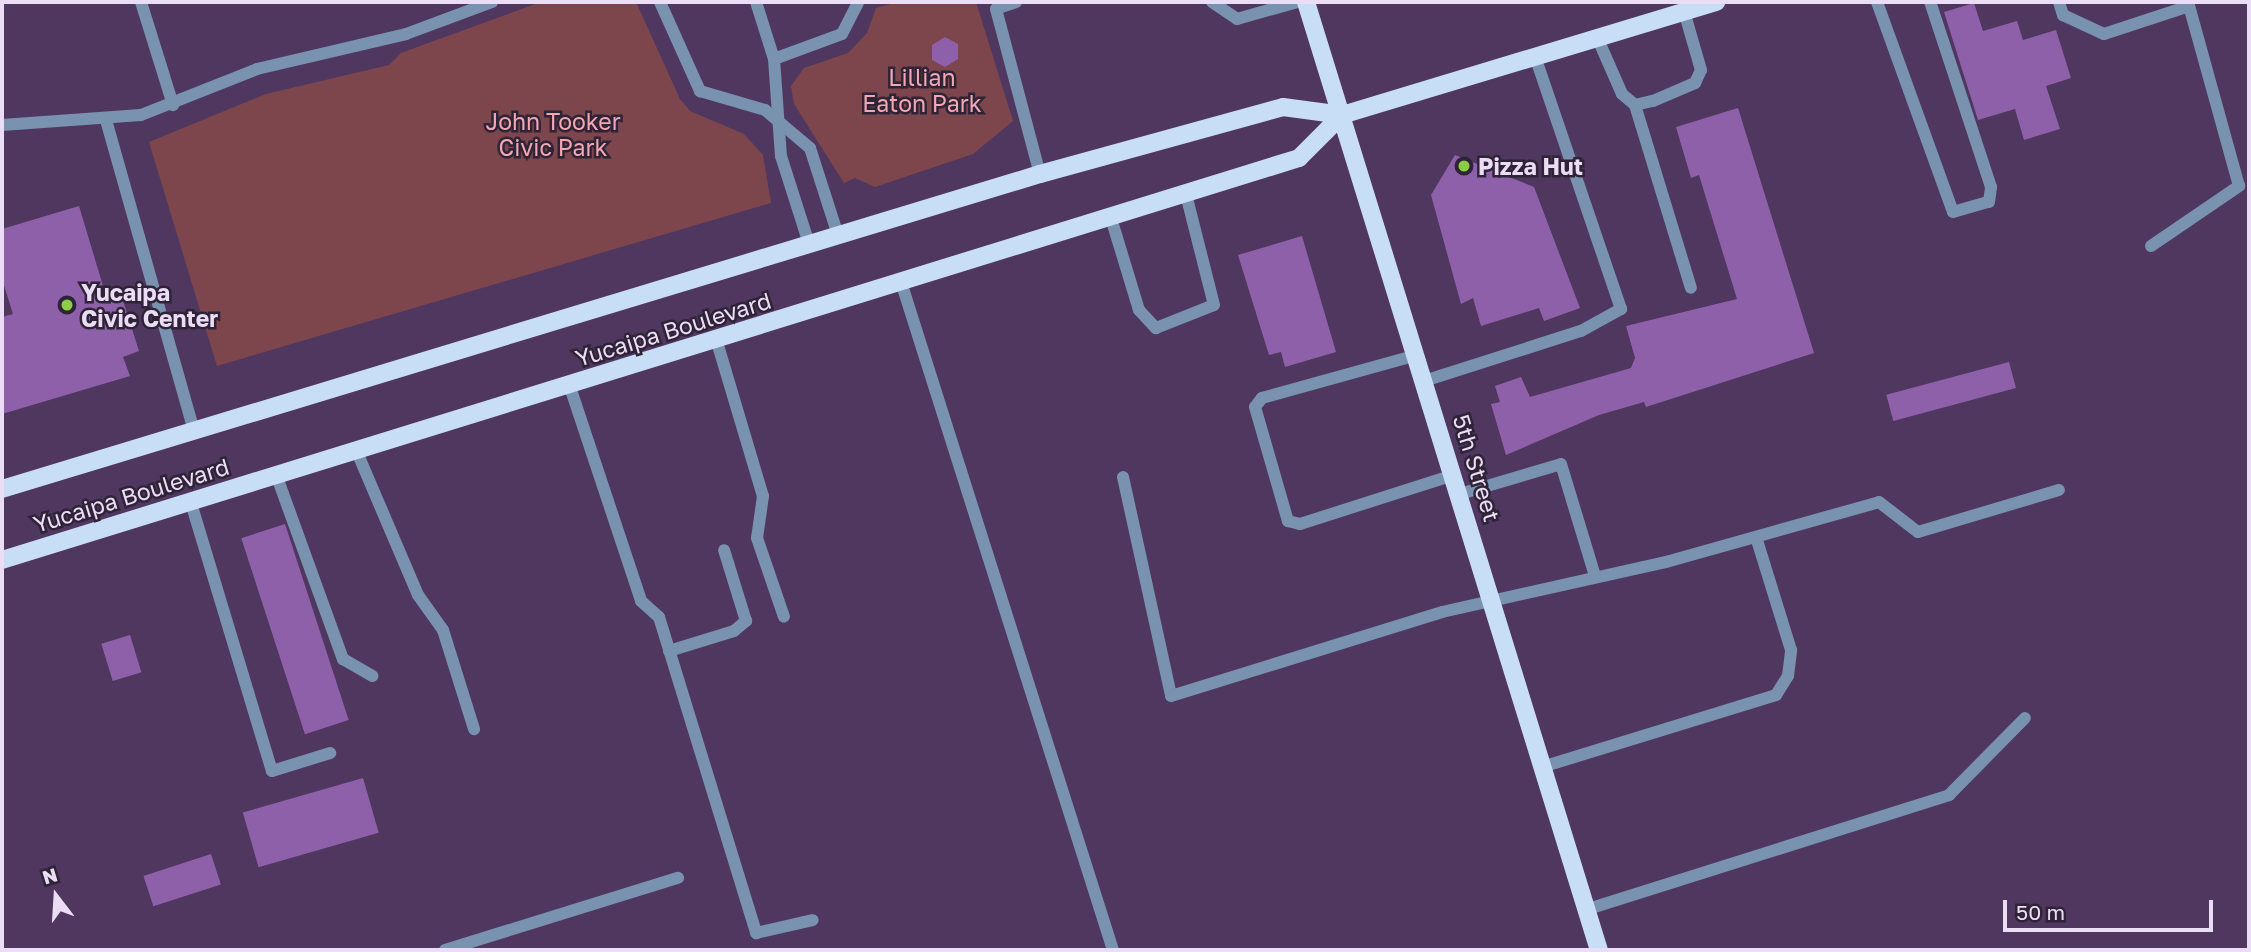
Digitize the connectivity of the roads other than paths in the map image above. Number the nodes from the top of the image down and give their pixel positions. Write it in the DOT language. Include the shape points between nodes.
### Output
graph roads {
  1 [pos="141,2"];
  2 [pos="492,2"];
  3 [pos="660,2"];
  4 [pos="756,2"];
  5 [pos="858,2"];
  6 [pos="1016,2"];
  7 [pos="1212,2"];
  8 [pos="1297,2"];
  9 [pos="1306,2"];
  10 [pos="1716,2"];
  11 [pos="1877,2"];
  12 [pos="1930,2"];
  13 [pos="2059,2"];
  14 [pos="2189,4"];
  15 [pos="995,6"];
  16 [pos="1684,11"];
  17 [pos="1597,37"];
  18 [pos="1535,57"];
  19 [pos="774,59"];
  20 [pos="173,105"];
  21 [pos="1635,105"];
  22 [pos="1342,115"];
  23 [pos="106,120"];
  24 [pos="781,120"];
  25 [pos="2,125"];
  26 [pos="1040,174"];
  27 [pos="1186,194"];
  28 [pos="1111,218"];
  29 [pos="838,235"];
  30 [pos="809,244"];
  31 [pos="2151,247"];
  32 [pos="902,285"];
  33 [pos="1691,288"];
  34 [pos="717,342"];
  35 [pos="1416,355"];
  36 [pos="1424,381"];
  37 [pos="570,387"];
  38 [pos="194,430"];
  39 [pos="357,452"];
  40 [pos="1454,475"];
  41 [pos="277,477"];
  42 [pos="1123,477"];
  43 [pos="2,489"];
  44 [pos="2059,490"];
  45 [pos="1460,494"];
  46 [pos="191,503"];
  47 [pos="1756,537"];
  48 [pos="724,550"];
  49 [pos="2,560"];
  50 [pos="1595,576"];
  51 [pos="1492,601"];
  52 [pos="784,617"];
  53 [pos="669,651"];
  54 [pos="373,676"];
  55 [pos="2025,718"];
  56 [pos="474,729"];
  57 [pos="330,753"];
  58 [pos="1542,767"];
  59 [pos="678,878"];
  60 [pos="1585,910"];
  61 [pos="813,920"];
  62 [pos="445,950"];
  63 [pos="1113,950"];
  64 [pos="1599,950"];
  1 -- 20 [label="street"];
  2 -- 20 [label="street" via="406,34 257,69"];
  3 -- 24 [label="street" via="700,91"];
  4 -- 19 [label="street"];
  5 -- 19 [label="street" via="842,34"];
  6 -- 15 [label="street"];
  7 -- 8 [label="street" via="1237,19"];
  9 -- 22 [label="main road, 5th Street"];
  10 -- 16 [label="main road, Yucaipa Boulevard"];
  11 -- 12 [label="street" via="1944,203 1953,212 1989,202 1991,187"];
  13 -- 14 [label="street" via="2063,15 2104,34"];
  14 -- 31 [label="street" via="2239,186"];
  15 -- 26 [label="street"];
  16 -- 17 [label="main road, Yucaipa Boulevard"];
  16 -- 21 [label="street" via="1701,70 1695,83"];
  17 -- 18 [label="main road, Yucaipa Boulevard"];
  17 -- 21 [label="street" via="1622,94"];
  18 -- 22 [label="main road, Yucaipa Boulevard"];
  18 -- 36 [label="street" via="1621,309 1581,331"];
  19 -- 24 [label="street"];
  20 -- 23 [label="street"];
  21 -- 33 [label="street"];
  22 -- 26 [label="main road, Yucaipa Boulevard" via="1283,107"];
  22 -- 27 [label="main road, Yucaipa Boulevard" via="1299,158"];
  22 -- 35 [label="main road, 5th Street"];
  23 -- 25 [label="street"];
  23 -- 38 [label="street"];
  24 -- 29 [label="street" via="810,148"];
  24 -- 30 [label="street" via="781,156"];
  26 -- 29 [label="main road, Yucaipa Boulevard"];
  27 -- 28 [label="main road, Yucaipa Boulevard"];
  27 -- 28 [label="street" via="1214,305 1156,328 1139,310"];
  28 -- 32 [label="main road, Yucaipa Boulevard"];
  29 -- 30 [label="main road, Yucaipa Boulevard"];
  30 -- 38 [label="main road, Yucaipa Boulevard"];
  32 -- 34 [label="main road, Yucaipa Boulevard"];
  32 -- 63 [label="street"];
  34 -- 37 [label="main road, Yucaipa Boulevard"];
  34 -- 52 [label="street" via="763,496 757,538"];
  35 -- 36 [label="main road, 5th Street"];
  35 -- 40 [label="street" via="1262,398 1255,407 1288,521 1300,524"];
  36 -- 40 [label="main road, 5th Street"];
  37 -- 39 [label="main road, Yucaipa Boulevard"];
  37 -- 53 [label="street" via="641,601 659,617"];
  38 -- 43 [label="main road, Yucaipa Boulevard"];
  39 -- 41 [label="main road, Yucaipa Boulevard"];
  39 -- 56 [label="street" via="418,595 443,630"];
  40 -- 45 [label="main road, 5th Street"];
  41 -- 46 [label="main road, Yucaipa Boulevard"];
  41 -- 54 [label="street" via="344,659"];
  42 -- 51 [label="street" via="1171,696"];
  44 -- 47 [label="street" via="1918,532 1879,502"];
  45 -- 50 [label="street" via="1561,464"];
  45 -- 51 [label="main road, 5th Street"];
  46 -- 49 [label="main road, Yucaipa Boulevard"];
  46 -- 57 [label="street" via="272,771"];
  47 -- 50 [label="street"];
  47 -- 58 [label="street" via="1791,650 1788,676 1776,695"];
  48 -- 53 [label="street" via="746,621 734,631"];
  50 -- 51 [label="street"];
  51 -- 58 [label="main road, 5th Street"];
  53 -- 61 [label="street" via="756,933"];
  55 -- 60 [label="street" via="1949,794"];
  58 -- 60 [label="main road, 5th Street"];
  59 -- 62 [label="street"];
  60 -- 64 [label="main road, 5th Street"];
}
